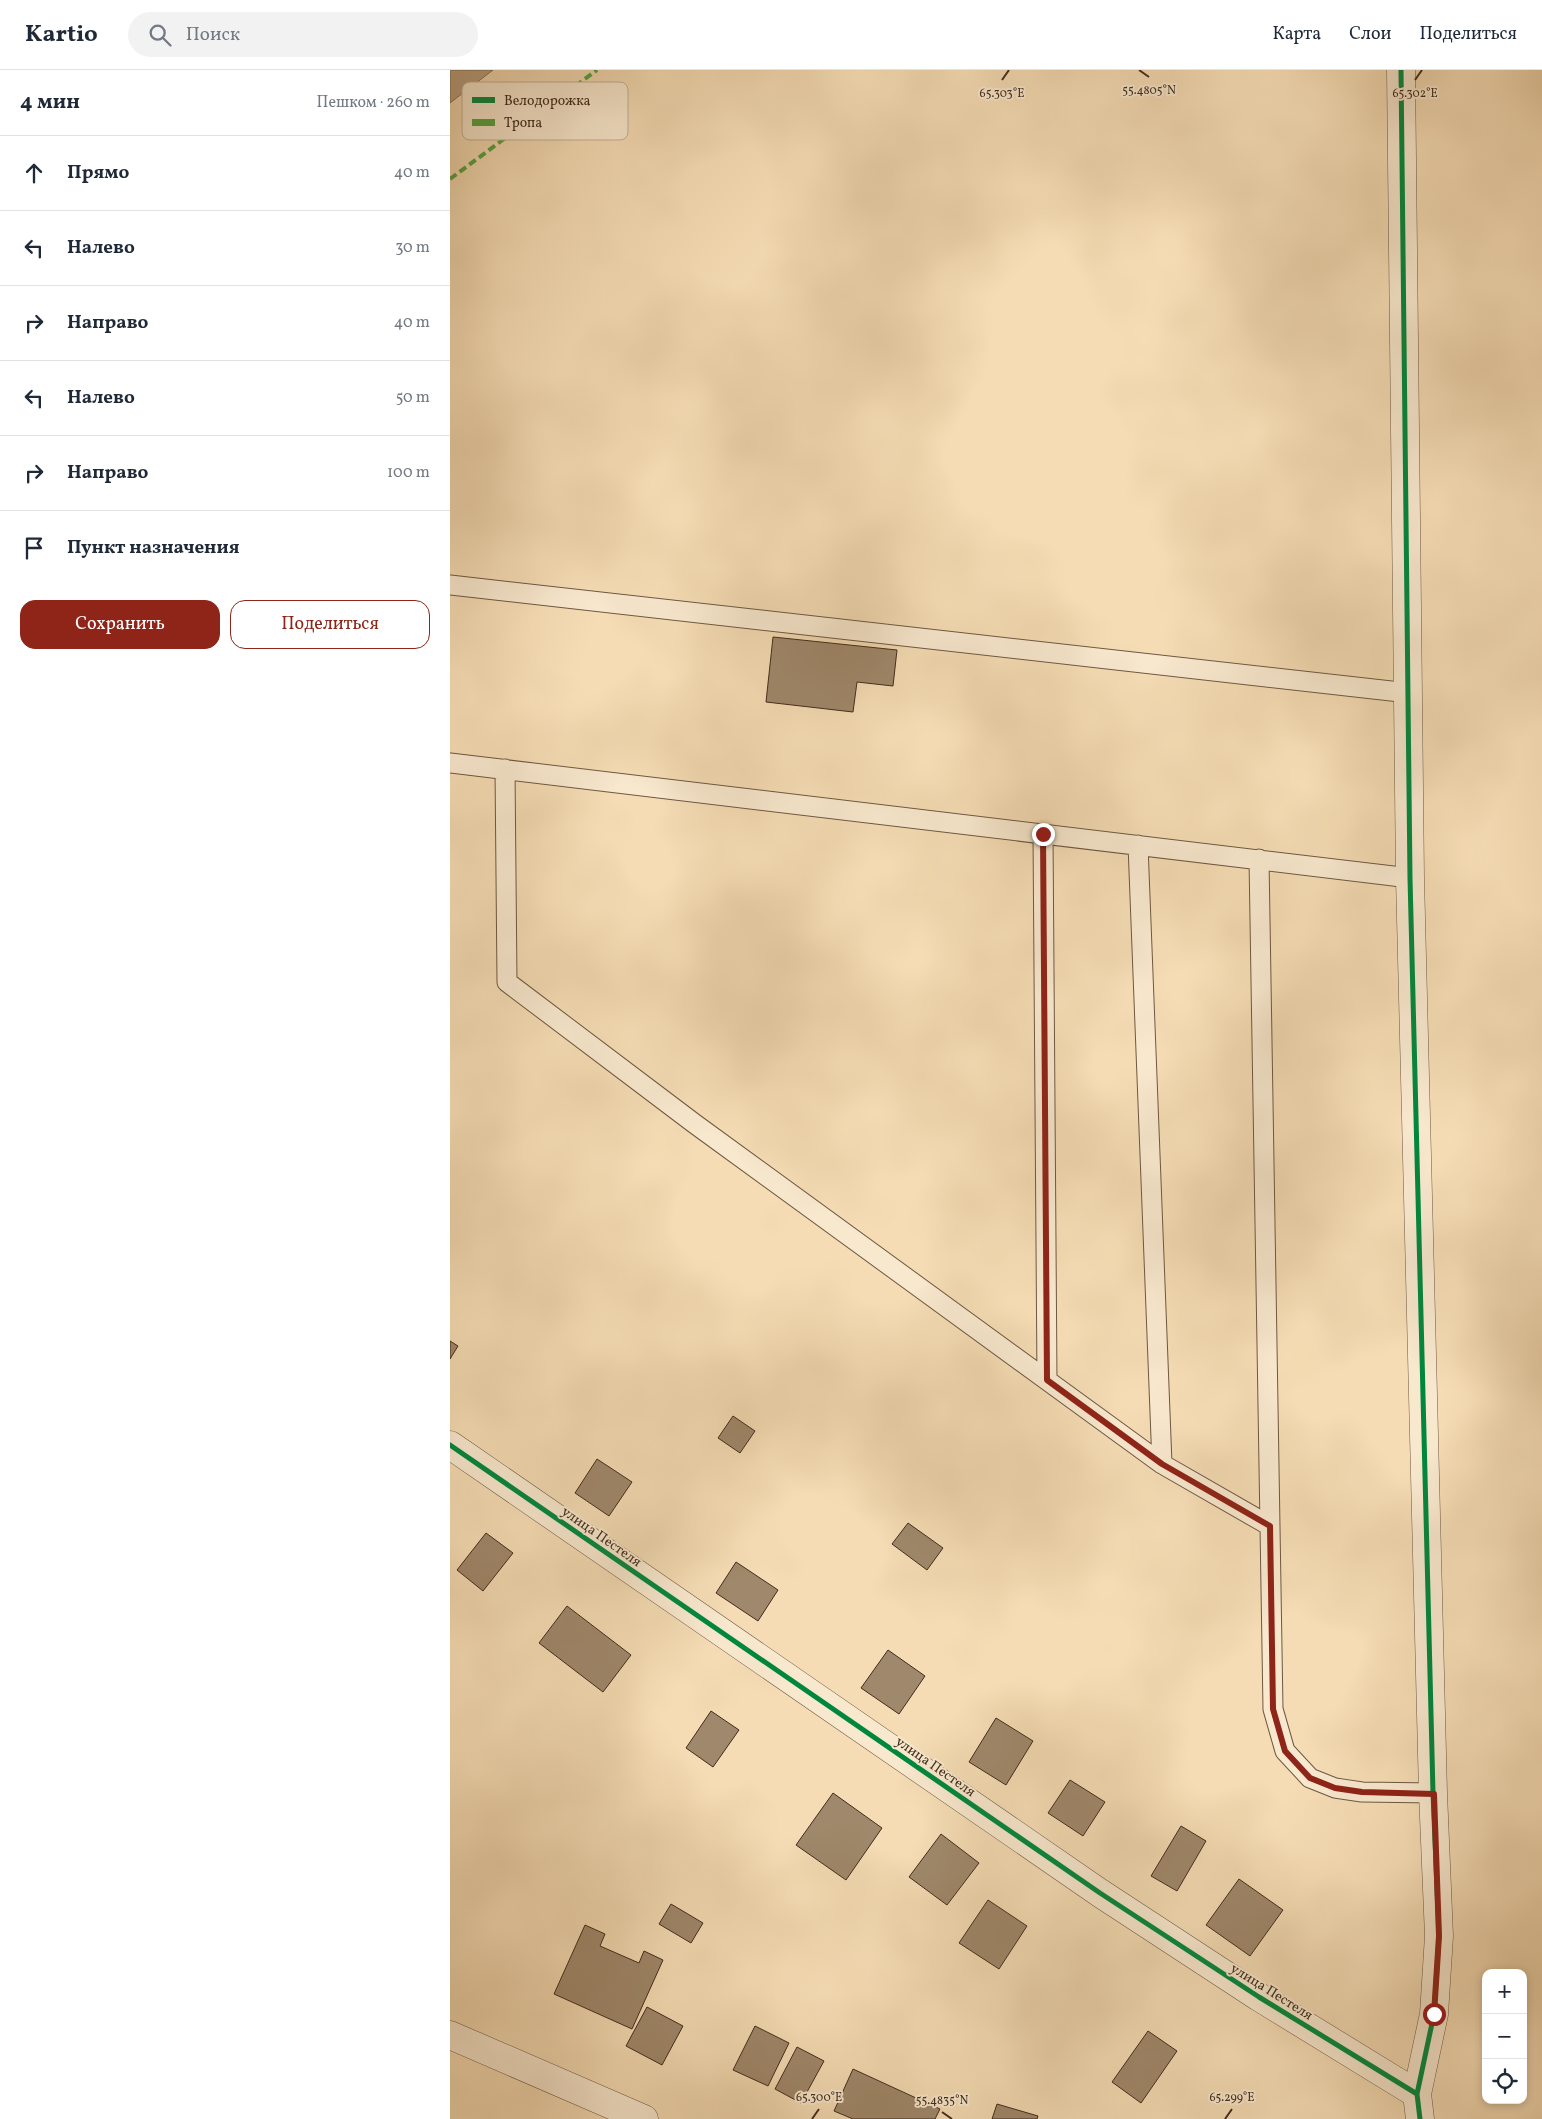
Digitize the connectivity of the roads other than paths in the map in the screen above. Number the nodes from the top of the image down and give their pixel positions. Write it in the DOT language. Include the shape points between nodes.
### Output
graph roads {
  1 [pos="1401,70"];
  2 [pos="450,585"];
  3 [pos="1409,693"];
  4 [pos="450,763"];
  5 [pos="505,769"];
  6 [pos="1043,834"];
  7 [pos="1138,845"];
  8 [pos="1258,860"];
  9 [pos="1410,878"];
  10 [pos="1047,1380"];
  11 [pos="450,1445"];
  12 [pos="1162,1464"];
  13 [pos="1270,1526"];
  14 [pos="1434,1794"];
  15 [pos="450,2035"];
  16 [pos="1419,2106"];
  17 [pos="644,2119"];
  1 -- 3 [label="street"];
  2 -- 3 [label="lane"];
  3 -- 9 [label="street"];
  4 -- 5 [label="lane"];
  5 -- 6 [label="lane"];
  5 -- 10 [label="lane" via="506,982"];
  6 -- 7 [label="lane"];
  6 -- 10 [label="lane"];
  7 -- 8 [label="lane"];
  7 -- 12 [label="lane"];
  8 -- 9 [label="lane"];
  8 -- 13 [label="lane"];
  9 -- 14 [label="street"];
  10 -- 12 [label="lane"];
  11 -- 16 [label="street, улица Пестеля" via="1100,1893 1259,1996"];
  12 -- 13 [label="lane"];
  13 -- 14 [label="lane" via="1273,1709 1285,1751 1310,1778 1335,1788"];
  14 -- 16 [label="street" via="1439,1936 1434,2014"];
  15 -- 17 [label="street"];
}
